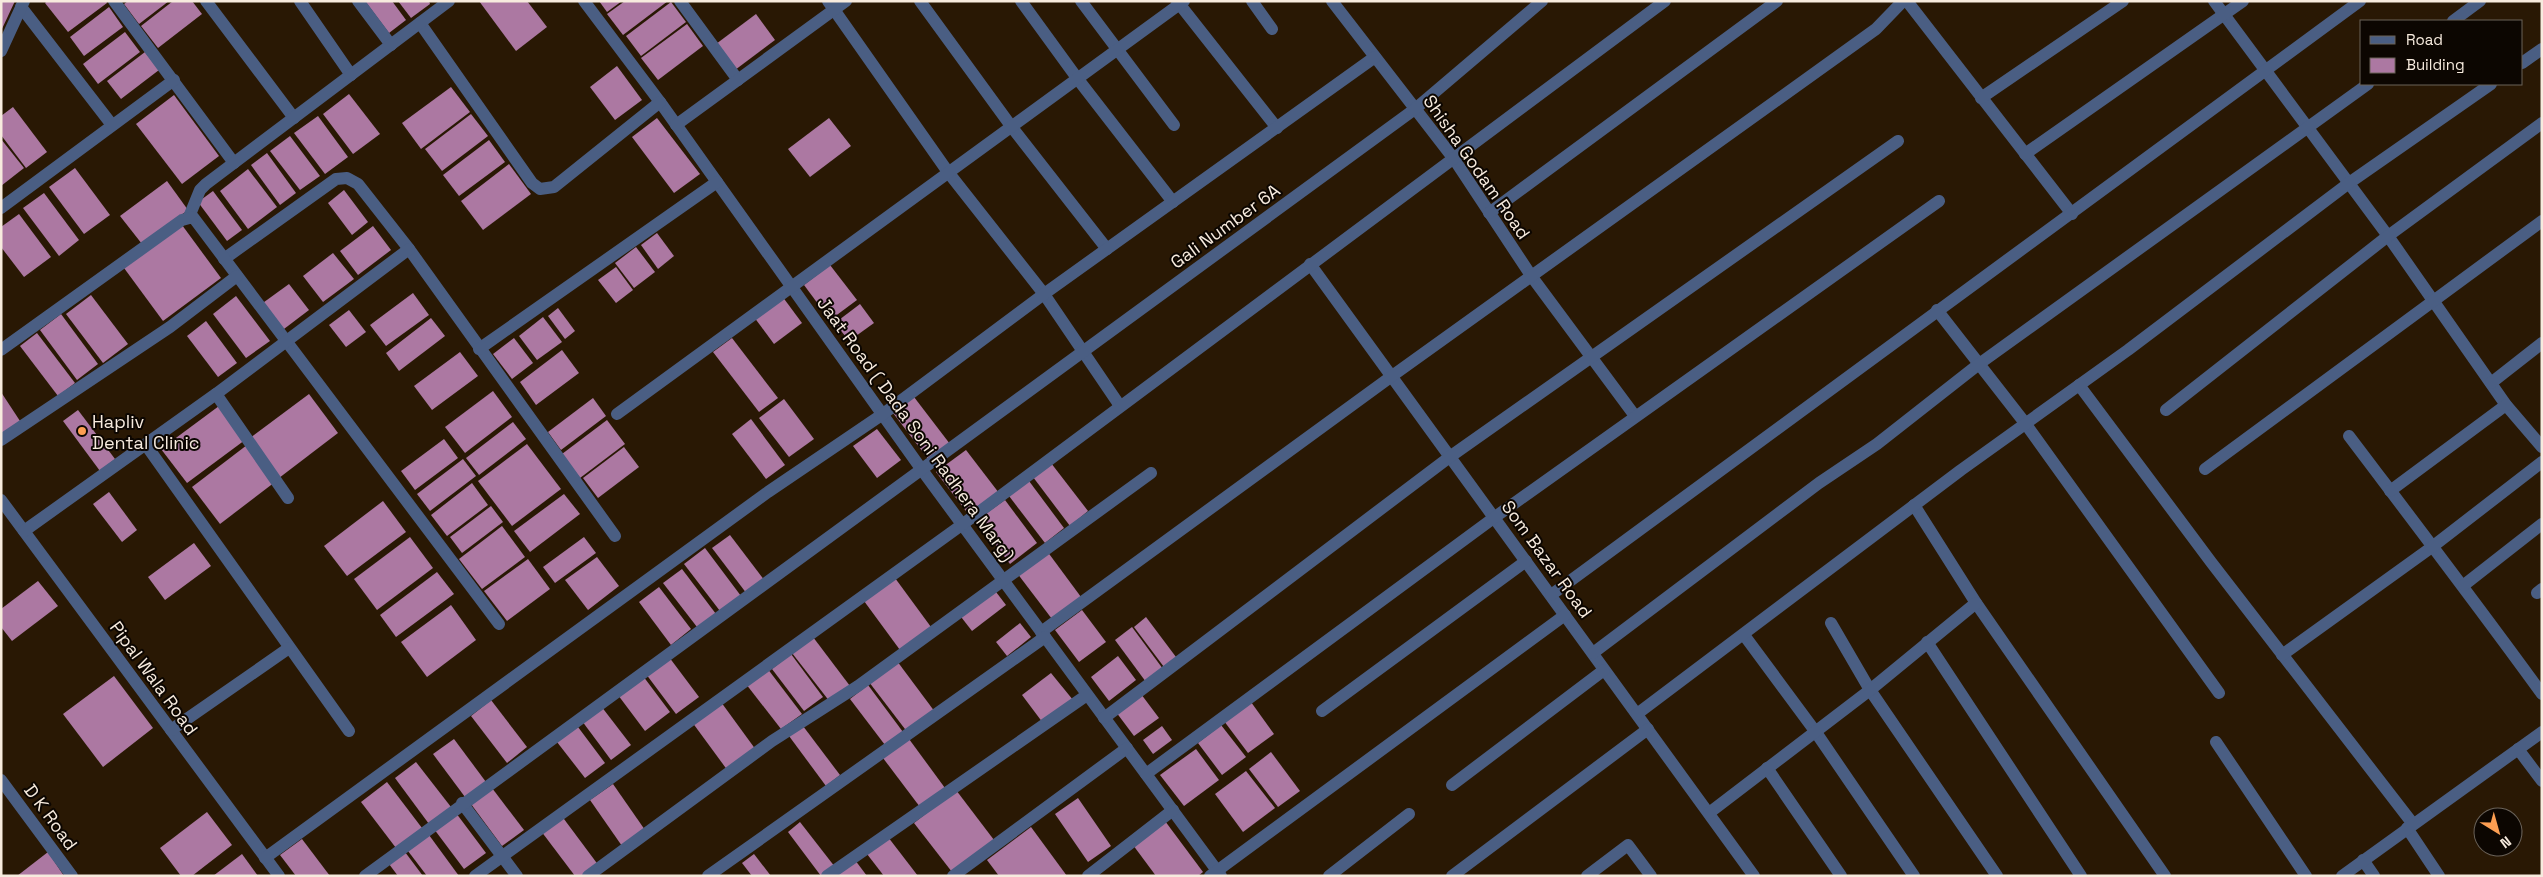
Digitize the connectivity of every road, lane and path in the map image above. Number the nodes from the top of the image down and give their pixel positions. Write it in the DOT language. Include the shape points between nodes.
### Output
graph roads {
  1 [pos="114,1"];
  2 [pos="206,1"];
  3 [pos="300,1"];
  4 [pos="358,1"];
  5 [pos="449,1"];
  6 [pos="584,1"];
  7 [pos="680,1"];
  8 [pos="846,1"];
  9 [pos="920,1"];
  10 [pos="1021,1"];
  11 [pos="1081,1"];
  12 [pos="1252,1"];
  13 [pos="1333,1"];
  14 [pos="1542,1"];
  15 [pos="1664,1"];
  16 [pos="1777,1"];
  17 [pos="1903,1"];
  18 [pos="1907,1"];
  19 [pos="2123,1"];
  20 [pos="2214,1"];
  21 [pos="2243,1"];
  22 [pos="2360,1"];
  23 [pos="2480,1"];
  24 [pos="1180,2"];
  25 [pos="23,3"];
  26 [pos="831,6"];
  27 [pos="2224,16"];
  28 [pos="2454,20"];
  29 [pos="420,23"];
  30 [pos="1272,29"];
  31 [pos="390,45"];
  32 [pos="1117,49"];
  33 [pos="2542,49"];
  34 [pos="1,51"];
  35 [pos="1375,57"];
  36 [pos="2523,62"];
  37 [pos="2265,70"];
  38 [pos="351,75"];
  39 [pos="1077,78"];
  40 [pos="174,80"];
  41 [pos="738,80"];
  42 [pos="2367,85"];
  43 [pos="2490,85"];
  44 [pos="1982,98"];
  45 [pos="660,102"];
  46 [pos="1415,108"];
  47 [pos="294,118"];
  48 [pos="2542,123"];
  49 [pos="112,125"];
  50 [pos="676,125"];
  51 [pos="1011,126"];
  52 [pos="1174,126"];
  53 [pos="1276,128"];
  54 [pos="2308,128"];
  55 [pos="1898,141"];
  56 [pos="2025,154"];
  57 [pos="1454,159"];
  58 [pos="234,163"];
  59 [pos="948,172"];
  60 [pos="717,182"];
  61 [pos="2349,183"];
  62 [pos="1939,201"];
  63 [pos="1173,202"];
  64 [pos="1,208"];
  65 [pos="1490,213"];
  66 [pos="2072,214"];
  67 [pos="189,217"];
  68 [pos="2542,221"];
  69 [pos="2388,236"];
  70 [pos="409,249"];
  71 [pos="1107,249"];
  72 [pos="224,259"];
  73 [pos="1310,264"];
  74 [pos="237,276"];
  75 [pos="1532,277"];
  76 [pos="792,286"];
  77 [pos="1044,294"];
  78 [pos="2433,300"];
  79 [pos="1938,310"];
  80 [pos="286,342"];
  81 [pos="2542,342"];
  82 [pos="480,349"];
  83 [pos="1,350"];
  84 [pos="1084,352"];
  85 [pos="1590,356"];
  86 [pos="1979,364"];
  87 [pos="1392,376"];
  88 [pos="2491,383"];
  89 [pos="2079,384"];
  90 [pos="216,394"];
  91 [pos="2506,405"];
  92 [pos="1120,406"];
  93 [pos="2166,410"];
  94 [pos="617,414"];
  95 [pos="883,414"];
  96 [pos="1635,416"];
  97 [pos="2025,423"];
  98 [pos="2350,436"];
  99 [pos="1,440"];
  100 [pos="146,444"];
  101 [pos="2542,446"];
  102 [pos="1451,456"];
  103 [pos="2542,462"];
  104 [pos="2204,469"];
  105 [pos="922,470"];
  106 [pos="1151,473"];
  107 [pos="2390,491"];
  108 [pos="288,498"];
  109 [pos="1,500"];
  110 [pos="1914,505"];
  111 [pos="1495,517"];
  112 [pos="963,524"];
  113 [pos="2542,524"];
  114 [pos="24,531"];
  115 [pos="615,536"];
  116 [pos="2432,547"];
  117 [pos="1526,561"];
  118 [pos="1003,579"];
  119 [pos="2464,585"];
  120 [pos="1551,595"];
  121 [pos="1976,603"];
  122 [pos="1565,616"];
  123 [pos="1831,623"];
  124 [pos="499,624"];
  125 [pos="1043,634"];
  126 [pos="1744,635"];
  127 [pos="1927,642"];
  128 [pos="289,648"];
  129 [pos="1592,653"];
  130 [pos="2282,655"];
  131 [pos="1604,670"];
  132 [pos="1870,690"];
  133 [pos="2219,693"];
  134 [pos="1088,694"];
  135 [pos="2542,694"];
  136 [pos="1322,711"];
  137 [pos="1637,714"];
  138 [pos="1104,718"];
  139 [pos="1648,729"];
  140 [pos="171,730"];
  141 [pos="1815,731"];
  142 [pos="349,732"];
  143 [pos="2542,732"];
  144 [pos="2216,742"];
  145 [pos="1127,748"];
  146 [pos="2518,749"];
  147 [pos="1767,768"];
  148 [pos="1146,774"];
  149 [pos="1,780"];
  150 [pos="2542,781"];
  151 [pos="1452,785"];
  152 [pos="462,803"];
  153 [pos="1173,810"];
  154 [pos="1709,813"];
  155 [pos="1410,814"];
  156 [pos="2410,826"];
  157 [pos="502,856"];
  158 [pos="265,858"];
  159 [pos="2363,860"];
  160 [pos="1216,874"];
  161 [pos="72,876"];
  162 [pos="279,876"];
  163 [pos="365,876"];
  164 [pos="475,876"];
  165 [pos="517,876"];
  166 [pos="588,876"];
  167 [pos="708,876"];
  168 [pos="827,876"];
  169 [pos="953,876"];
  170 [pos="1088,876"];
  171 [pos="1329,876"];
  172 [pos="1452,876"];
  173 [pos="1587,876"];
  174 [pos="1651,876"];
  175 [pos="1754,876"];
  176 [pos="1841,876"];
  177 [pos="1914,876"];
  178 [pos="1997,876"];
  179 [pos="2081,876"];
  180 [pos="2165,876"];
  181 [pos="2306,876"];
  182 [pos="2342,876"];
  183 [pos="2374,876"];
  184 [pos="2439,876"];
  1 -- 40 [label="street"];
  2 -- 47 [label="street"];
  3 -- 38 [label="street"];
  4 -- 31 [label="street"];
  5 -- 29 [label="street"];
  6 -- 45 [label="street, Jaat Road ( Dada Soni Radhera Marg)"];
  7 -- 41 [label="street"];
  8 -- 26 [label="street"];
  9 -- 51 [label="street"];
  10 -- 39 [label="street"];
  11 -- 32 [label="street"];
  12 -- 30 [label="street"];
  13 -- 35 [label="street, Shisha Godam Road"];
  14 -- 46 [label="street, Gali Number 6A"];
  15 -- 57 [label="street"];
  16 -- 65 [label="street"];
  17 -- 75 [label="street" via="1876,29"];
  18 -- 44 [label="street"];
  19 -- 44 [label="street"];
  20 -- 27 [label="street"];
  21 -- 27 [label="street"];
  22 -- 37 [label="street"];
  23 -- 28 [label="street"];
  24 -- 32 [label="street"];
  24 -- 53 [label="street"];
  25 -- 34 [label="street"];
  25 -- 49 [label="street"];
  26 -- 41 [label="street"];
  26 -- 59 [label="street"];
  27 -- 37 [label="street"];
  27 -- 56 [label="street"];
  29 -- 31 [label="street"];
  29 -- 45 [label="street" via="532,183 540,189 554,187"];
  31 -- 38 [label="street"];
  32 -- 39 [label="street"];
  32 -- 52 [label="street"];
  33 -- 36 [label="street"];
  35 -- 46 [label="street, Shisha Godam Road"];
  35 -- 53 [label="street"];
  37 -- 54 [label="street"];
  37 -- 66 [label="street"];
  38 -- 47 [label="street"];
  39 -- 51 [label="street"];
  39 -- 63 [label="street"];
  40 -- 49 [label="street"];
  40 -- 58 [label="street"];
  41 -- 50 [label="street"];
  42 -- 54 [label="street"];
  43 -- 61 [label="street"];
  44 -- 56 [label="street"];
  45 -- 50 [label="street, Jaat Road ( Dada Soni Radhera Marg)"];
  46 -- 57 [label="street, Shisha Godam Road"];
  46 -- 84 [label="street, Gali Number 6A"];
  47 -- 58 [label="street"];
  48 -- 69 [label="street"];
  49 -- 64 [label="street"];
  50 -- 60 [label="street, Jaat Road ( Dada Soni Radhera Marg)"];
  51 -- 59 [label="street"];
  51 -- 71 [label="street"];
  53 -- 63 [label="street"];
  54 -- 61 [label="street"];
  54 -- 86 [label="street"];
  55 -- 85 [label="street"];
  56 -- 66 [label="street"];
  57 -- 65 [label="street, Shisha Godam Road"];
  57 -- 73 [label="street"];
  58 -- 67 [label="street" via="200,190"];
  59 -- 76 [label="street"];
  59 -- 77 [label="street"];
  60 -- 76 [label="street, Jaat Road ( Dada Soni Radhera Marg)"];
  60 -- 82 [label="street"];
  61 -- 69 [label="street"];
  61 -- 89 [label="street"];
  62 -- 96 [label="street"];
  63 -- 71 [label="street"];
  65 -- 75 [label="street, Shisha Godam Road"];
  66 -- 79 [label="street"];
  67 -- 72 [label="street" via="198,221"];
  67 -- 83 [label="street"];
  68 -- 78 [label="street"];
  69 -- 78 [label="street"];
  69 -- 93 [label="street"];
  70 -- 72 [label="street" via="358,184 347,178 336,179"];
  70 -- 80 [label="street"];
  70 -- 82 [label="street"];
  71 -- 77 [label="street"];
  72 -- 74 [label="street"];
  73 -- 87 [label="street, Som Bazar Road"];
  73 -- 92 [label="street"];
  74 -- 80 [label="street"];
  74 -- 99 [label="street" via="170,327"];
  75 -- 85 [label="street, Shisha Godam Road"];
  75 -- 87 [label="street"];
  76 -- 94 [label="street"];
  76 -- 95 [label="street, Jaat Road ( Dada Soni Radhera Marg)"];
  77 -- 84 [label="street"];
  77 -- 95 [label="street"];
  78 -- 88 [label="street"];
  78 -- 104 [label="street"];
  79 -- 86 [label="street"];
  79 -- 120 [label="street"];
  80 -- 90 [label="street"];
  80 -- 124 [label="street"];
  81 -- 88 [label="street"];
  82 -- 115 [label="street"];
  84 -- 92 [label="street"];
  84 -- 105 [label="street, Gali Number 6A"];
  85 -- 96 [label="street, Shisha Godam Road"];
  85 -- 102 [label="street"];
  86 -- 97 [label="street"];
  86 -- 129 [label="street" via="1877,444 1819,483"];
  87 -- 102 [label="street, Som Bazar Road"];
  87 -- 125 [label="street"];
  88 -- 91 [label="street"];
  89 -- 97 [label="street"];
  89 -- 130 [label="street"];
  90 -- 100 [label="street"];
  90 -- 108 [label="street"];
  91 -- 101 [label="street"];
  91 -- 107 [label="street"];
  92 -- 112 [label="street"];
  95 -- 105 [label="street, Jaat Road ( Dada Soni Radhera Marg)"];
  95 -- 158 [label="street" via="760,498"];
  96 -- 111 [label="street"];
  97 -- 110 [label="street"];
  97 -- 133 [label="street"];
  98 -- 107 [label="street"];
  100 -- 114 [label="street"];
  100 -- 128 [label="street"];
  102 -- 111 [label="street, Som Bazar Road"];
  102 -- 138 [label="street"];
  103 -- 116 [label="street"];
  105 -- 112 [label="street, Jaat Road ( Dada Soni Radhera Marg)"];
  105 -- 152 [label="street, Gali Number 6A"];
  106 -- 118 [label="street"];
  107 -- 116 [label="street"];
  109 -- 114 [label="street, Pipal Wala Road"];
  110 -- 121 [label="street"];
  110 -- 126 [label="street"];
  111 -- 117 [label="street, Som Bazar Road"];
  111 -- 148 [label="street"];
  112 -- 118 [label="street, Jaat Road ( Dada Soni Radhera Marg)"];
  112 -- 157 [label="street"];
  113 -- 119 [label="street"];
  114 -- 140 [label="street, Pipal Wala Road"];
  116 -- 119 [label="street"];
  116 -- 130 [label="street"];
  117 -- 120 [label="street, Som Bazar Road"];
  117 -- 136 [label="street"];
  118 -- 125 [label="street, Jaat Road ( Dada Soni Radhera Marg)"];
  118 -- 166 [label="street" via="858,686 772,741"];
  119 -- 135 [label="street"];
  120 -- 122 [label="street, Som Bazar Road"];
  121 -- 127 [label="street"];
  121 -- 180 [label="street"];
  122 -- 129 [label="street, Som Bazar Road"];
  122 -- 160 [label="street"];
  123 -- 132 [label="street"];
  125 -- 134 [label="street, Jaat Road ( Dada Soni Radhera Marg)"];
  125 -- 167 [label="street"];
  126 -- 137 [label="street"];
  126 -- 141 [label="street"];
  127 -- 132 [label="street"];
  127 -- 179 [label="street"];
  128 -- 140 [label="street"];
  128 -- 142 [label="street"];
  129 -- 131 [label="street, Som Bazar Road"];
  130 -- 156 [label="street"];
  131 -- 137 [label="street, Som Bazar Road"];
  131 -- 151 [label="street"];
  132 -- 141 [label="street"];
  132 -- 178 [label="street"];
  134 -- 138 [label="street, Jaat Road ( Dada Soni Radhera Marg)"];
  134 -- 168 [label="street"];
  137 -- 139 [label="street, Som Bazar Road"];
  138 -- 145 [label="street, Jaat Road ( Dada Soni Radhera Marg)"];
  139 -- 154 [label="street, Som Bazar Road"];
  139 -- 172 [label="street"];
  140 -- 158 [label="street, Pipal Wala Road"];
  141 -- 147 [label="street"];
  141 -- 177 [label="street"];
  143 -- 146 [label="street"];
  144 -- 181 [label="street"];
  145 -- 148 [label="street, Jaat Road ( Dada Soni Radhera Marg)"];
  145 -- 169 [label="street"];
  146 -- 150 [label="street"];
  146 -- 156 [label="street"];
  147 -- 154 [label="street"];
  147 -- 176 [label="street"];
  148 -- 153 [label="street, Jaat Road ( Dada Soni Radhera Marg)"];
  149 -- 161 [label="street, D K Road"];
  152 -- 157 [label="street"];
  152 -- 163 [label="street, Gali Number 6A"];
  153 -- 160 [label="street, Jaat Road ( Dada Soni Radhera Marg)"];
  153 -- 170 [label="street"];
  154 -- 175 [label="street, Som Bazar Road"];
  155 -- 171 [label="street"];
  156 -- 159 [label="street"];
  156 -- 184 [label="street"];
  157 -- 164 [label="street"];
  157 -- 165 [label="street"];
  158 -- 162 [label="street, Pipal Wala Road"];
  159 -- 182 [label="street"];
  159 -- 183 [label="street"];
  173 -- 174 [label="street" via="1628,845"];
}
